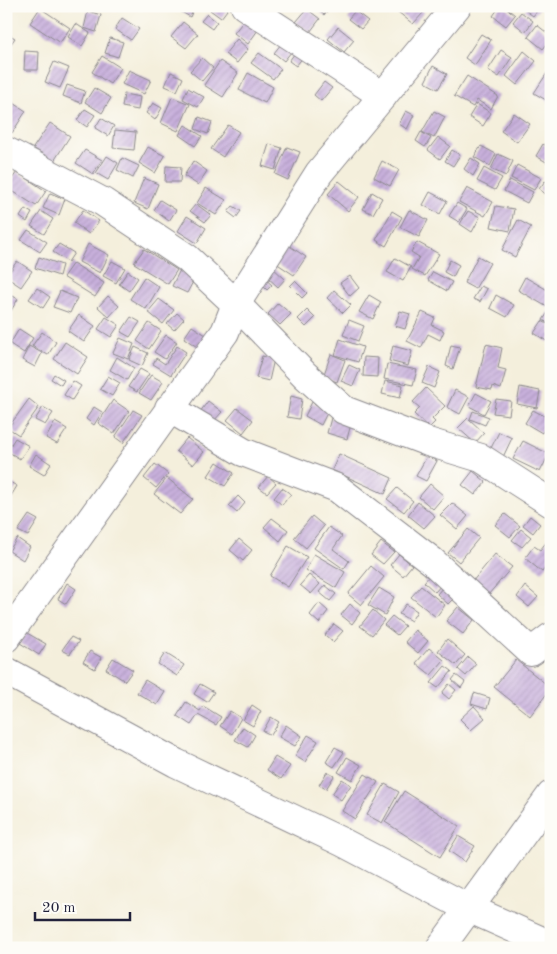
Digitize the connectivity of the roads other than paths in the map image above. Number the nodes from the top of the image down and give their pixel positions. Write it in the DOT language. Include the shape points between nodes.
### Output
graph roads {
  1 [pos="246,6"];
  2 [pos="457,6"];
  3 [pos="383,96"];
  4 [pos="6,151"];
  5 [pos="236,304"];
  6 [pos="170,408"];
  7 [pos="551,503"];
  8 [pos="551,637"];
  9 [pos="6,638"];
  10 [pos="6,672"];
  11 [pos="551,795"];
  12 [pos="468,908"];
  13 [pos="551,945"];
  14 [pos="440,948"];
  1 -- 3 [label="street"];
  2 -- 3 [label="street"];
  3 -- 5 [label="street" via="319,173"];
  4 -- 5 [label="street" via="103,202 187,258"];
  5 -- 6 [label="street" via="225,332"];
  5 -- 7 [label="street" via="344,410 481,458"];
  6 -- 8 [label="street" via="243,452 337,488 432,561 531,652"];
  6 -- 9 [label="street"];
  10 -- 12 [label="street" via="176,763 342,842"];
  11 -- 12 [label="street"];
  12 -- 13 [label="street"];
  12 -- 14 [label="street"];
}
